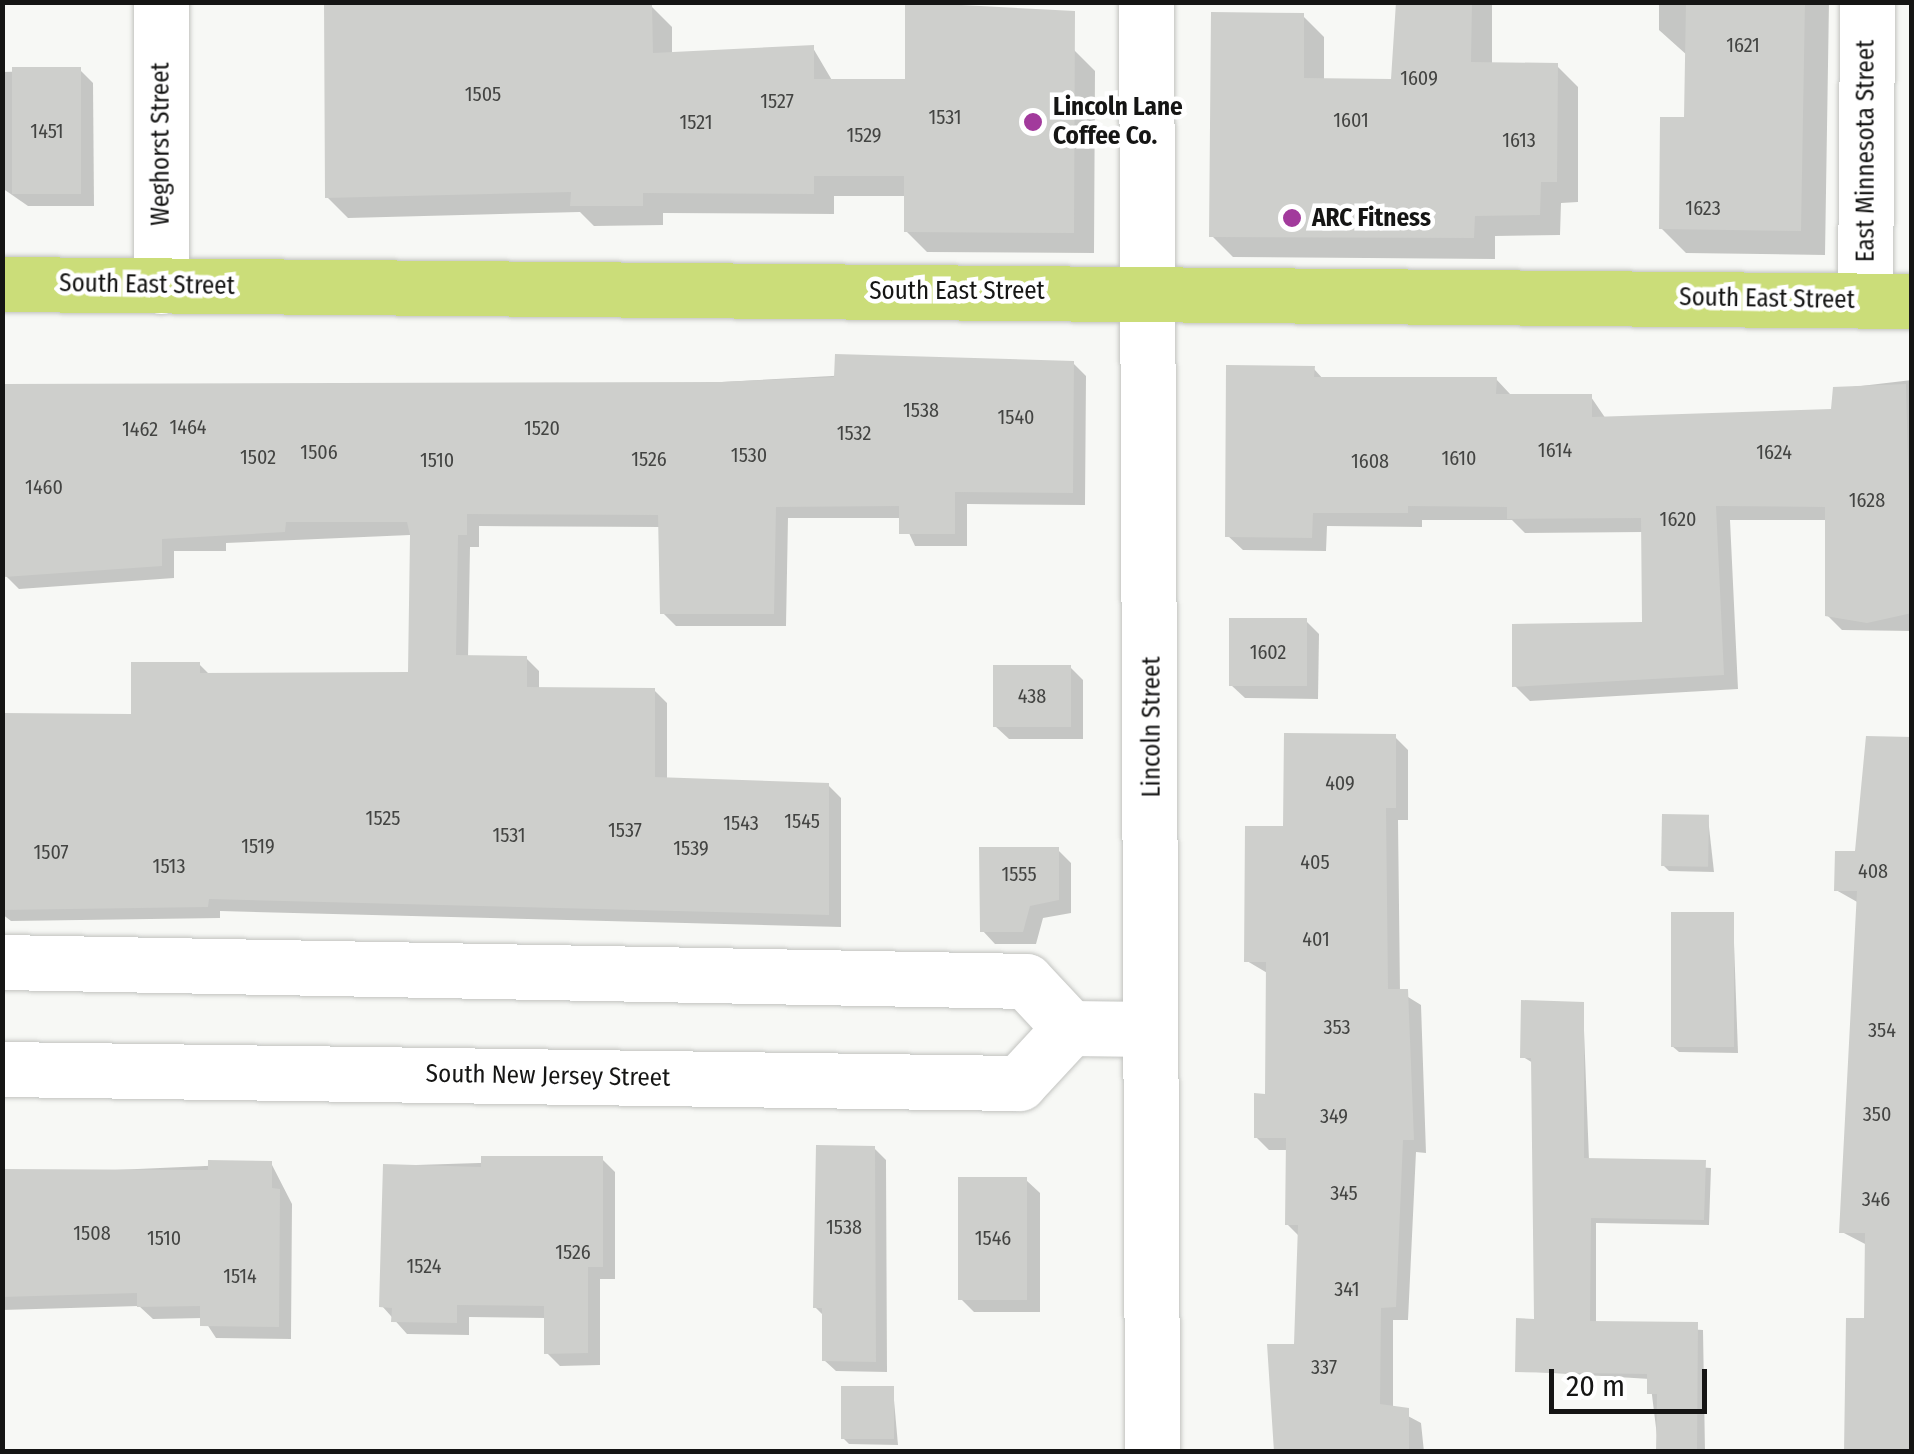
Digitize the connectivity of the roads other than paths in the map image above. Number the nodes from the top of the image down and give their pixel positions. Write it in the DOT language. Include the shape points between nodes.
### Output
graph roads {
  1 [pos="161,2"];
  2 [pos="1146,2"];
  3 [pos="1867,2"];
  4 [pos="2,284"];
  5 [pos="161,286"];
  6 [pos="1150,292"];
  7 [pos="1888,300"];
  8 [pos="2,962"];
  9 [pos="1070,1028"];
  10 [pos="1150,1029"];
  11 [pos="2,1070"];
  12 [pos="1152,1452"];
  1 -- 5 [label="street, Weghorst Street"];
  2 -- 6 [label="street, Lincoln Street"];
  3 -- 7 [label="street, East Minnesota Street"];
  4 -- 5 [label="main road, South East Street"];
  5 -- 6 [label="main road, South East Street"];
  6 -- 7 [label="main road, South East Street"];
  6 -- 10 [label="street, Lincoln Street"];
  8 -- 9 [label="street" via="1026,981"];
  9 -- 10 [label="street"];
  9 -- 11 [label="street, South New Jersey Street" via="1019,1082"];
  10 -- 12 [label="street, Lincoln Street"];
}
